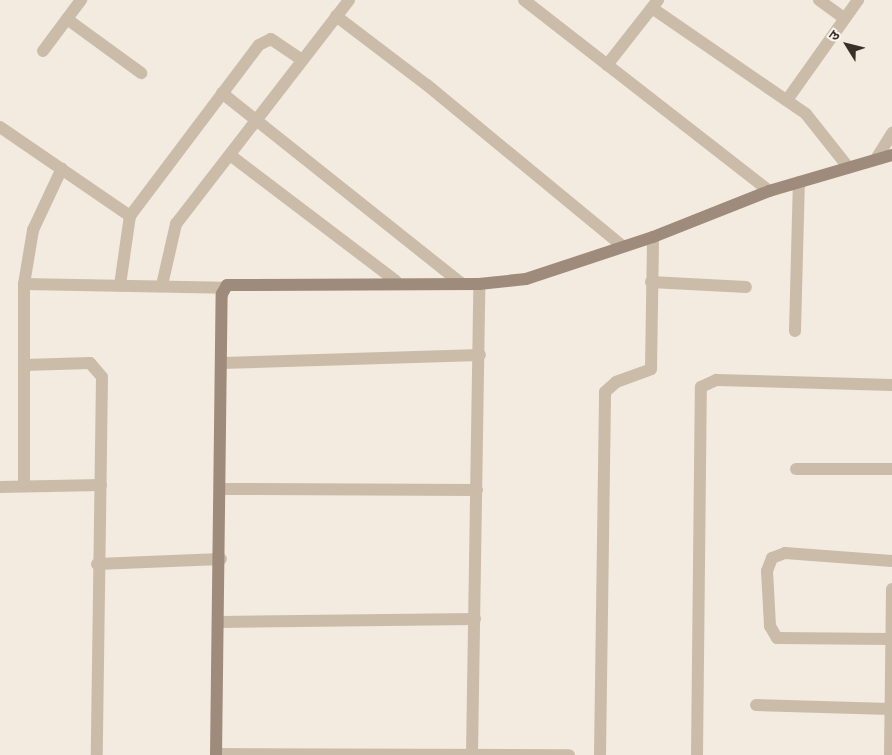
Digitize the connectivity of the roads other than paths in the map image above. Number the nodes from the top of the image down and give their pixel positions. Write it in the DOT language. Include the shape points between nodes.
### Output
graph roads {
  1 [pos="81,0"];
  2 [pos="349,0"];
  3 [pos="524,0"];
  4 [pos="819,0"];
  5 [pos="858,0"];
  6 [pos="655,4"];
  7 [pos="336,16"];
  8 [pos="844,18"];
  9 [pos="67,19"];
  10 [pos="42,51"];
  11 [pos="302,60"];
  12 [pos="607,66"];
  13 [pos="141,74"];
  14 [pos="222,93"];
  15 [pos="787,100"];
  16 [pos="257,119"];
  17 [pos="0,127"];
  18 [pos="892,133"];
  19 [pos="230,155"];
  20 [pos="892,155"];
  21 [pos="876,159"];
  22 [pos="62,168"];
  23 [pos="848,168"];
  24 [pos="799,182"];
  25 [pos="769,191"];
  26 [pos="130,216"];
  27 [pos="653,237"];
  28 [pos="622,246"];
  29 [pos="396,281"];
  30 [pos="460,282"];
  31 [pos="651,282"];
  32 [pos="24,284"];
  33 [pos="479,284"];
  34 [pos="120,285"];
  35 [pos="162,285"];
  36 [pos="746,287"];
  37 [pos="224,288"];
  38 [pos="795,331"];
  39 [pos="480,355"];
  40 [pos="222,363"];
  41 [pos="24,366"];
  42 [pos="892,385"];
  43 [pos="796,469"];
  44 [pos="892,469"];
  45 [pos="101,485"];
  46 [pos="0,486"];
  47 [pos="24,486"];
  48 [pos="222,489"];
  49 [pos="478,490"];
  50 [pos="221,559"];
  51 [pos="892,561"];
  52 [pos="97,564"];
  53 [pos="892,589"];
  54 [pos="474,619"];
  55 [pos="220,622"];
  56 [pos="892,639"];
  57 [pos="756,705"];
  58 [pos="890,709"];
  59 [pos="216,754"];
  60 [pos="472,754"];
  61 [pos="97,755"];
  62 [pos="569,755"];
  63 [pos="600,755"];
  64 [pos="697,755"];
  65 [pos="890,755"];
  1 -- 9 [label="street"];
  2 -- 7 [label="street"];
  3 -- 12 [label="street"];
  4 -- 8 [label="street"];
  5 -- 8 [label="street"];
  6 -- 12 [label="street"];
  6 -- 15 [label="street"];
  7 -- 11 [label="street"];
  7 -- 28 [label="street"];
  8 -- 15 [label="street"];
  9 -- 10 [label="street"];
  9 -- 13 [label="street"];
  11 -- 14 [label="street" via="267,38"];
  11 -- 16 [label="street"];
  12 -- 25 [label="street"];
  14 -- 16 [label="street"];
  14 -- 26 [label="street"];
  15 -- 23 [label="street" via="815,122"];
  16 -- 19 [label="street"];
  16 -- 30 [label="street"];
  17 -- 22 [label="street"];
  18 -- 21 [label="street"];
  19 -- 29 [label="street"];
  19 -- 35 [label="street" via="176,224"];
  20 -- 21 [label="street"];
  21 -- 23 [label="street"];
  22 -- 26 [label="street"];
  22 -- 32 [label="street" via="33,230"];
  23 -- 24 [label="street"];
  24 -- 25 [label="street"];
  24 -- 38 [label="street"];
  25 -- 27 [label="street"];
  26 -- 34 [label="street"];
  27 -- 28 [label="street"];
  27 -- 31 [label="street"];
  28 -- 33 [label="street" via="542,276"];
  29 -- 30 [label="street"];
  29 -- 37 [label="street" via="250,282"];
  30 -- 33 [label="street"];
  31 -- 36 [label="street"];
  31 -- 63 [label="street" via="651,369 616,382 605,392"];
  32 -- 34 [label="street"];
  32 -- 41 [label="street"];
  33 -- 39 [label="street"];
  34 -- 35 [label="street"];
  35 -- 37 [label="street"];
  37 -- 40 [label="street"];
  39 -- 40 [label="street"];
  39 -- 49 [label="street"];
  40 -- 48 [label="street"];
  41 -- 45 [label="street" via="90,363 100,371"];
  41 -- 47 [label="street"];
  42 -- 64 [label="street" via="716,380 701,387"];
  43 -- 44 [label="street"];
  45 -- 47 [label="street"];
  45 -- 52 [label="street"];
  46 -- 47 [label="street"];
  48 -- 49 [label="street"];
  48 -- 50 [label="street"];
  49 -- 54 [label="street"];
  50 -- 52 [label="street"];
  50 -- 55 [label="street"];
  51 -- 56 [label="street" via="785,553 772,558 767,571 770,626 776,638"];
  52 -- 61 [label="street"];
  53 -- 56 [label="street"];
  54 -- 55 [label="street"];
  54 -- 60 [label="street"];
  55 -- 59 [label="street"];
  56 -- 58 [label="street"];
  57 -- 58 [label="street"];
  58 -- 65 [label="street"];
  59 -- 60 [label="street"];
  60 -- 62 [label="street"];
}
